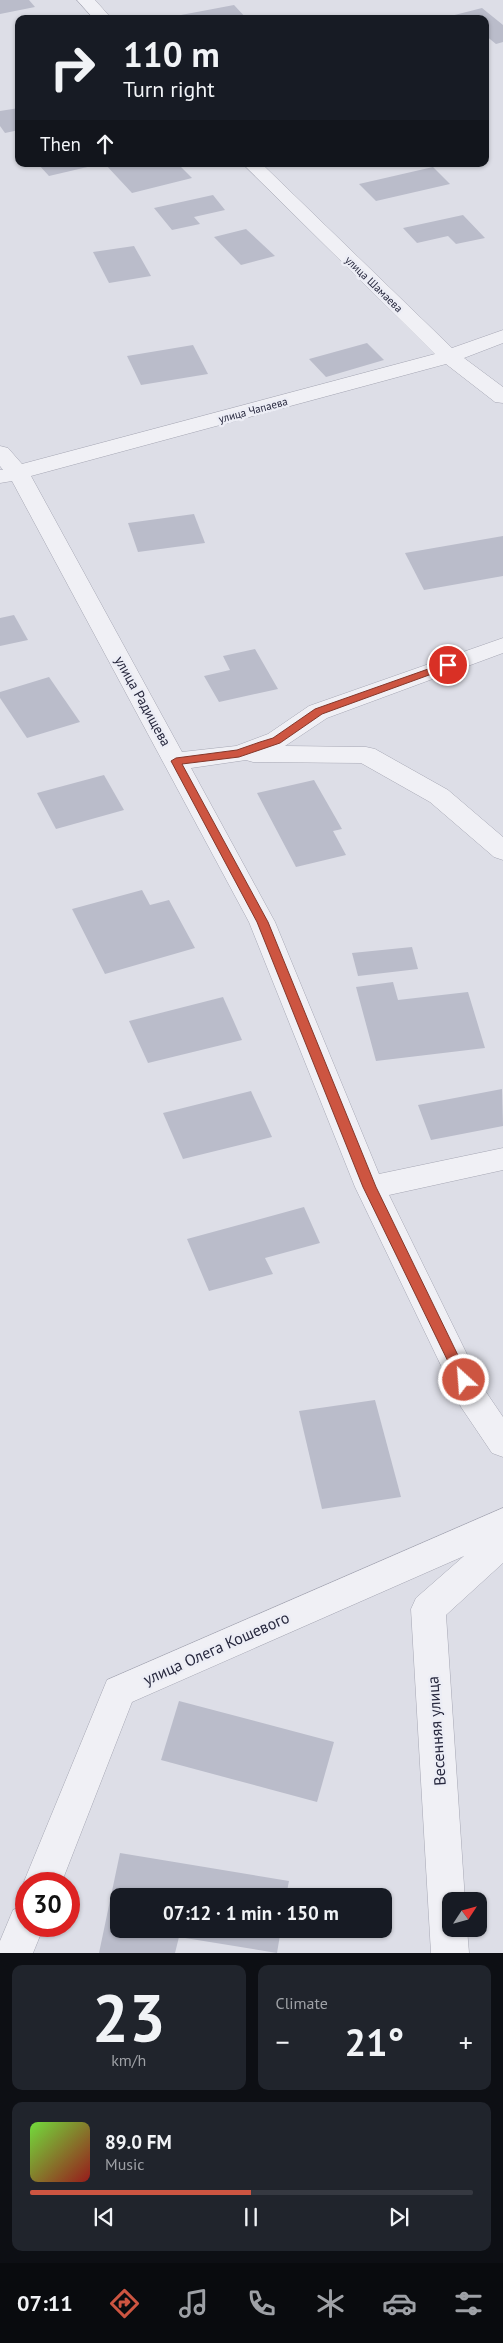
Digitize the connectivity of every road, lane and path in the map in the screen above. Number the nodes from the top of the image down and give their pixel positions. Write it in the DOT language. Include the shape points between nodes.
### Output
graph roads {
  1 [pos="85,0"];
  2 [pos="100,15"];
  3 [pos="255,167"];
  4 [pos="503,336"];
  5 [pos="449,357"];
  6 [pos="503,397"];
  7 [pos="0,453"];
  8 [pos="9,476"];
  9 [pos="503,645"];
  10 [pos="239,754"];
  11 [pos="176,761"];
  12 [pos="503,851"];
  13 [pos="503,1159"];
  14 [pos="370,1187"];
  15 [pos="503,1443"];
  16 [pos="503,1523"];
  17 [pos="503,1542"];
  18 [pos="47,1872"];
  19 [pos="21,1937"];
  20 [pos="14,1953"];
  21 [pos="450,1953"];
  1 -- 2 [label="street"];
  3 -- 5 [label="street, улица Шамаева"];
  4 -- 5 [label="street, улица Чапаева"];
  5 -- 6 [label="street, улица Шамаева"];
  5 -- 8 [label="street, улица Чапаева"];
  7 -- 8 [label="street, улица Радищева"];
  8 -- 11 [label="street, улица Радищева"];
  9 -- 10 [label="street" via="318,712 277,740"];
  10 -- 11 [label="street"];
  10 -- 12 [label="street" via="366,755 439,796"];
  11 -- 14 [label="street, улица Радищева" via="262,922"];
  13 -- 14 [label="street"];
  14 -- 15 [label="street, улица Радищева" via="472,1398"];
  16 -- 18 [label="street, улица Олега Кошевого" via="119,1691"];
  17 -- 21 [label="street, Весенняя улица" via="428,1609"];
  19 -- 20 [label="street"];
}
